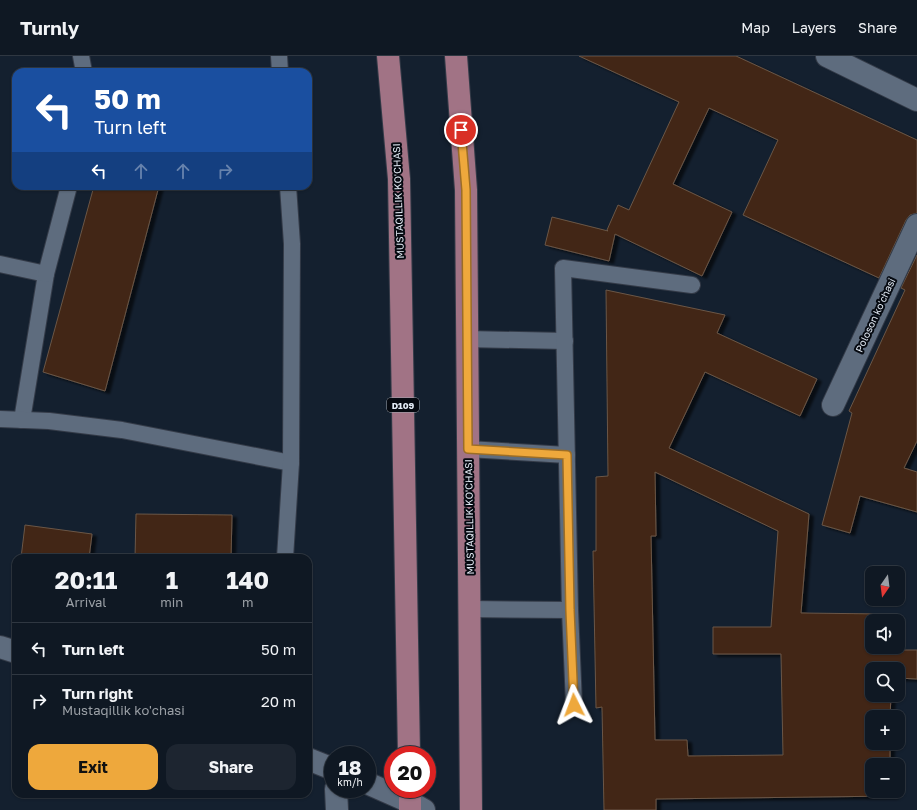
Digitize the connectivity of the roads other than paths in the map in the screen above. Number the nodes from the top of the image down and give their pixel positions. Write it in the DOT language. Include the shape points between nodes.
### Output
graph roads {
  1 [pos="80,56"];
  2 [pos="279,56"];
  3 [pos="388,56"];
  4 [pos="456,56"];
  5 [pos="827,56"];
  6 [pos="83,68"];
  7 [pos="280,68"];
  8 [pos="917,100"];
  9 [pos="68,190"];
  10 [pos="288,190"];
  11 [pos="917,225"];
  12 [pos="0,264"];
  13 [pos="46,274"];
  14 [pos="692,285"];
  15 [pos="467,339"];
  16 [pos="565,341"];
  17 [pos="833,405"];
  18 [pos="0,419"];
  19 [pos="22,420"];
  20 [pos="468,449"];
  21 [pos="567,455"];
  22 [pos="291,462"];
  23 [pos="285,554"];
  24 [pos="470,609"];
  25 [pos="570,610"];
  26 [pos="0,647"];
  27 [pos="12,651"];
  28 [pos="574,705"];
  29 [pos="409,746"];
  30 [pos="312,761"];
  31 [pos="324,765"];
  32 [pos="376,788"];
  33 [pos="336,798"];
  34 [pos="413,803"];
  35 [pos="337,810"];
  36 [pos="471,810"];
  1 -- 6 [label="lane"];
  2 -- 7 [label="lane"];
  3 -- 29 [label="main road, MUSTAQILLIK KO'CHASI / D109" via="399,178"];
  4 -- 15 [label="main road, MUSTAQILLIK KO'CHASI" via="466,190"];
  5 -- 8 [label="street"];
  9 -- 13 [label="lane"];
  10 -- 22 [label="lane" via="292,244"];
  11 -- 17 [label="street, Poloson koʻchasi"];
  12 -- 13 [label="lane"];
  13 -- 19 [label="lane"];
  14 -- 16 [label="lane" via="563,268"];
  15 -- 16 [label="lane"];
  15 -- 20 [label="main road, MUSTAQILLIK KO'CHASI"];
  16 -- 21 [label="lane"];
  18 -- 19 [label="lane"];
  19 -- 22 [label="lane" via="122,430"];
  20 -- 21 [label="lane"];
  20 -- 24 [label="main road, MUSTAQILLIK KO'CHASI"];
  21 -- 25 [label="lane"];
  22 -- 23 [label="lane"];
  24 -- 25 [label="lane"];
  24 -- 36 [label="main road, MUSTAQILLIK KO'CHASI"];
  25 -- 28 [label="lane"];
  26 -- 27 [label="street"];
  30 -- 31 [label="street"];
  32 -- 34 [label="street"];
  33 -- 35 [label="street"];
}
